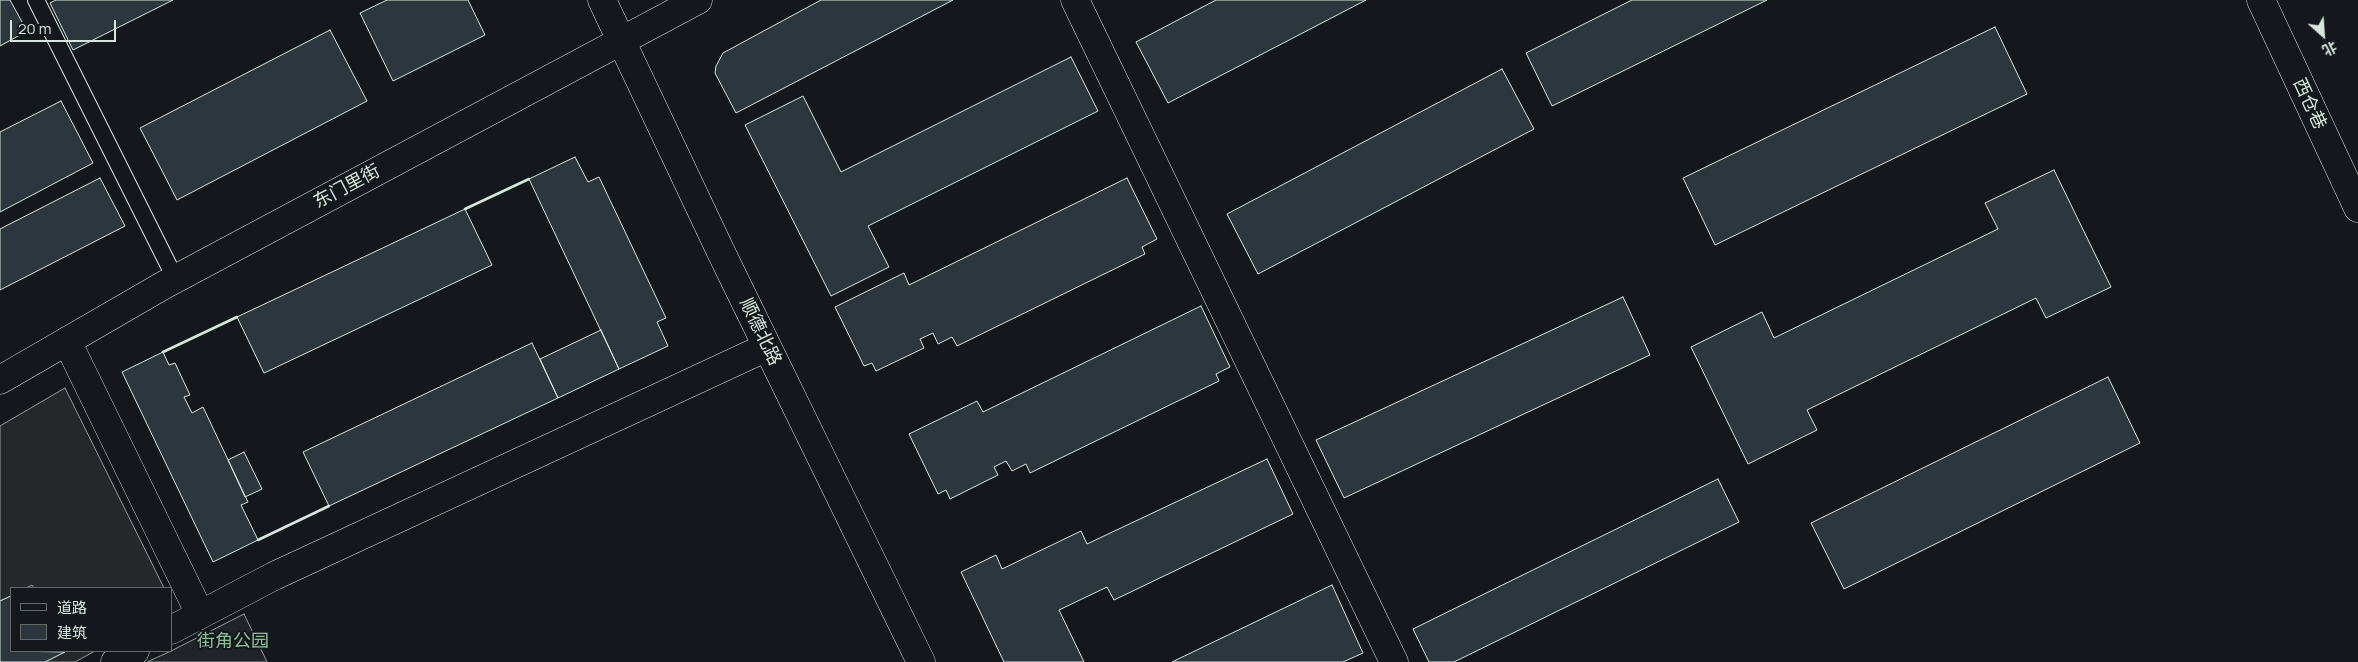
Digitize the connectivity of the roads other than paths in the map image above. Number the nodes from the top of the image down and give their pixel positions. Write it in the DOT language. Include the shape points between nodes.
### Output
graph roads {
  1 [pos="36,0"];
  2 [pos="602,0"];
  3 [pos="698,0"];
  4 [pos="1075,0"];
  5 [pos="2261,0"];
  6 [pos="622,41"];
  7 [pos="2358,208"];
  8 [pos="175,278"];
  9 [pos="66,341"];
  10 [pos="767,347"];
  11 [pos="0,380"];
  12 [pos="200,614"];
  13 [pos="172,629"];
  14 [pos="133,652"];
  15 [pos="115,662"];
  16 [pos="921,662"];
  17 [pos="1394,662"];
  1 -- 8 [label="lane"];
  2 -- 6 [label="street, 顺德北路"];
  3 -- 6 [label="street, 东门里街"];
  4 -- 17 [label="street"];
  5 -- 7 [label="street, 西仓巷"];
  6 -- 8 [label="street, 东门里街"];
  6 -- 10 [label="street, 顺德北路"];
  8 -- 9 [label="street, 东门里街"];
  9 -- 11 [label="street, 东门里街"];
  9 -- 12 [label="street"];
  10 -- 12 [label="street" via="283,572"];
  10 -- 16 [label="street, 顺德北路"];
  12 -- 13 [label="street"];
  14 -- 15 [label="street"];
}
